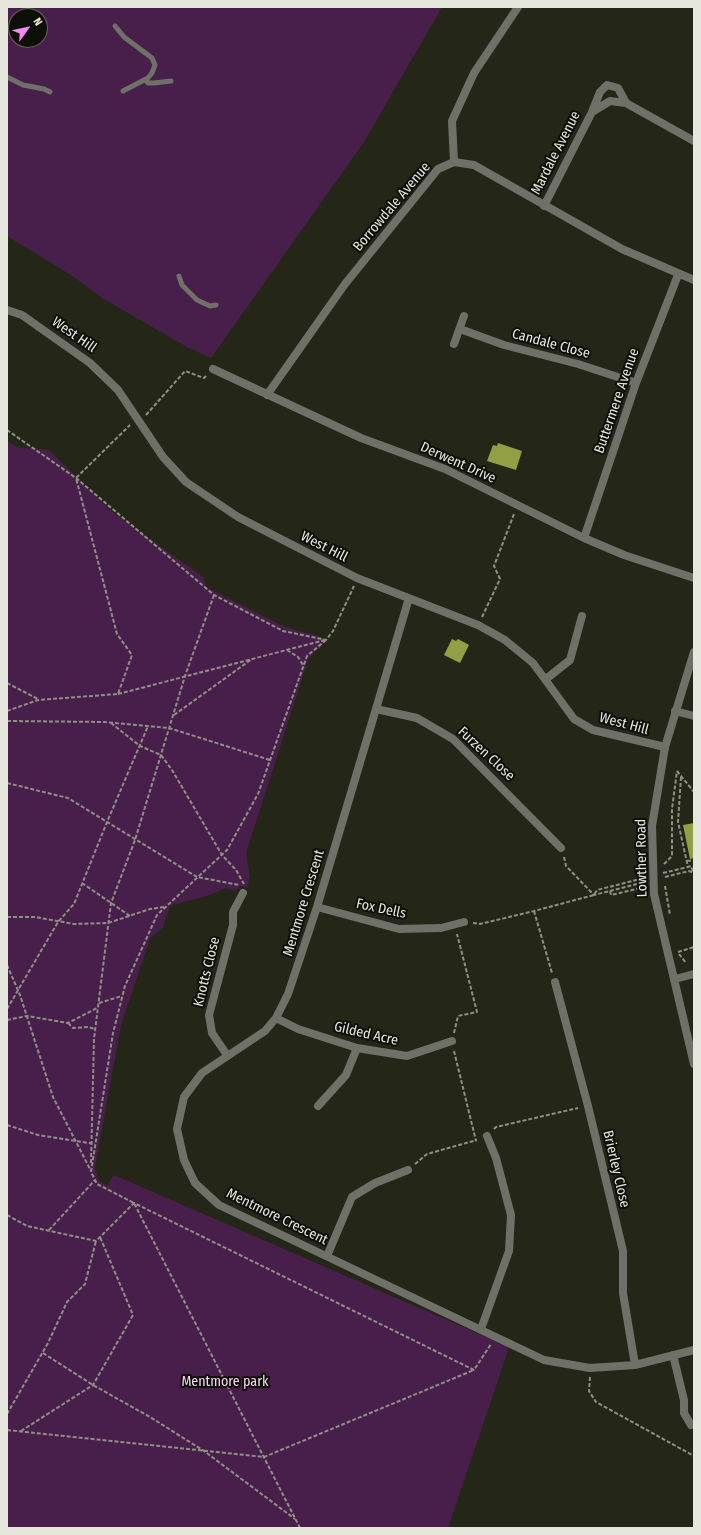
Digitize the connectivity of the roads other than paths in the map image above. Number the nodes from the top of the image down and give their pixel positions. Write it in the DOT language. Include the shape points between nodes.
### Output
graph roads {
  1 [pos="518,7"];
  2 [pos="115,26"];
  3 [pos="7,77"];
  4 [pos="146,80"];
  5 [pos="171,81"];
  6 [pos="123,91"];
  7 [pos="50,92"];
  8 [pos="626,103"];
  9 [pos="592,112"];
  10 [pos="694,141"];
  11 [pos="454,162"];
  12 [pos="544,206"];
  13 [pos="678,275"];
  14 [pos="179,276"];
  15 [pos="694,280"];
  16 [pos="216,306"];
  17 [pos="7,310"];
  18 [pos="464,316"];
  19 [pos="460,329"];
  20 [pos="454,344"];
  21 [pos="213,369"];
  22 [pos="636,383"];
  23 [pos="267,395"];
  24 [pos="584,538"];
  25 [pos="694,578"];
  26 [pos="409,598"];
  27 [pos="582,616"];
  28 [pos="694,652"];
  29 [pos="546,679"];
  30 [pos="376,709"];
  31 [pos="675,711"];
  32 [pos="694,716"];
  33 [pos="665,747"];
  34 [pos="561,848"];
  35 [pos="242,893"];
  36 [pos="317,907"];
  37 [pos="464,922"];
  38 [pos="694,974"];
  39 [pos="675,979"];
  40 [pos="555,982"];
  41 [pos="276,1018"];
  42 [pos="452,1041"];
  43 [pos="357,1048"];
  44 [pos="227,1056"];
  45 [pos="694,1064"];
  46 [pos="318,1106"];
  47 [pos="487,1136"];
  48 [pos="408,1170"];
  49 [pos="327,1256"];
  50 [pos="480,1329"];
  51 [pos="694,1350"];
  52 [pos="673,1355"];
  53 [pos="635,1365"];
  54 [pos="691,1425"];
  1 -- 11 [label="street" via="474,73 452,121"];
  2 -- 4 [label="lane" via="124,37 152,58 155,65"];
  3 -- 7 [label="lane" via="23,86"];
  4 -- 5 [label="lane" via="154,83"];
  4 -- 6 [label="lane"];
  8 -- 9 [label="street, Mardale Avenue" via="610,101"];
  8 -- 9 [label="street, Mardale Avenue" via="618,88 607,85 600,92"];
  8 -- 10 [label="street, Mardale Avenue"];
  9 -- 12 [label="street, Mardale Avenue"];
  11 -- 12 [label="street" via="474,165"];
  11 -- 23 [label="street, Borrowdale Avenue" via="438,169 350,278"];
  12 -- 13 [label="street" via="622,249"];
  13 -- 15 [label="street"];
  13 -- 22 [label="street, Buttermere Avenue"];
  14 -- 16 [label="lane" via="182,285 197,300"];
  17 -- 26 [label="street, West Hill" via="22,315 90,362 118,390 163,457 186,482 238,517 357,578"];
  18 -- 19 [label="street"];
  19 -- 20 [label="street"];
  19 -- 22 [label="street, Candale Close" via="504,345 578,364"];
  21 -- 23 [label="street, Derwent Drive"];
  22 -- 24 [label="street, Buttermere Avenue"];
  23 -- 24 [label="street, Derwent Drive" via="361,438 445,469"];
  24 -- 25 [label="street, Derwent Drive" via="624,555"];
  26 -- 29 [label="street, West Hill" via="478,625 533,663"];
  26 -- 30 [label="street, Mentmore Crescent"];
  27 -- 29 [label="street" via="570,660"];
  28 -- 31 [label="street, Lowther Road"];
  29 -- 33 [label="street, West Hill" via="574,719 593,730"];
  30 -- 34 [label="street, Furzen Close" via="417,718 453,738"];
  30 -- 36 [label="street, Mentmore Crescent"];
  31 -- 32 [label="street"];
  31 -- 33 [label="street, Lowther Road"];
  33 -- 39 [label="street, Lowther Road" via="652,826 654,894 668,960"];
  35 -- 44 [label="street, Knotts Close" via="232,912 233,925 209,1015 212,1033"];
  36 -- 37 [label="street, Fox Dells" via="399,929 441,928"];
  36 -- 41 [label="street, Mentmore Crescent" via="288,994"];
  38 -- 39 [label="street"];
  39 -- 45 [label="street, Lowther Road"];
  40 -- 53 [label="street, Brierley Close" via="623,1251 623,1293"];
  41 -- 43 [label="street, Gilded Acre" via="298,1029"];
  41 -- 44 [label="street, Mentmore Crescent" via="264,1031"];
  42 -- 43 [label="street, Gilded Acre" via="407,1056"];
  43 -- 46 [label="street" via="346,1075"];
  44 -- 49 [label="street, Mentmore Crescent" via="202,1073 184,1097 177,1129 184,1160 195,1183 219,1205"];
  47 -- 50 [label="street" via="496,1158 511,1215 509,1251"];
  48 -- 49 [label="street" via="375,1183 352,1196"];
  49 -- 50 [label="street, Mentmore Crescent"];
  50 -- 53 [label="street, Mentmore Crescent" via="544,1360 590,1368"];
  51 -- 52 [label="street, Mentmore Crescent"];
  52 -- 53 [label="street, Mentmore Crescent"];
  52 -- 54 [label="street" via="684,1400 684,1413"];
}
